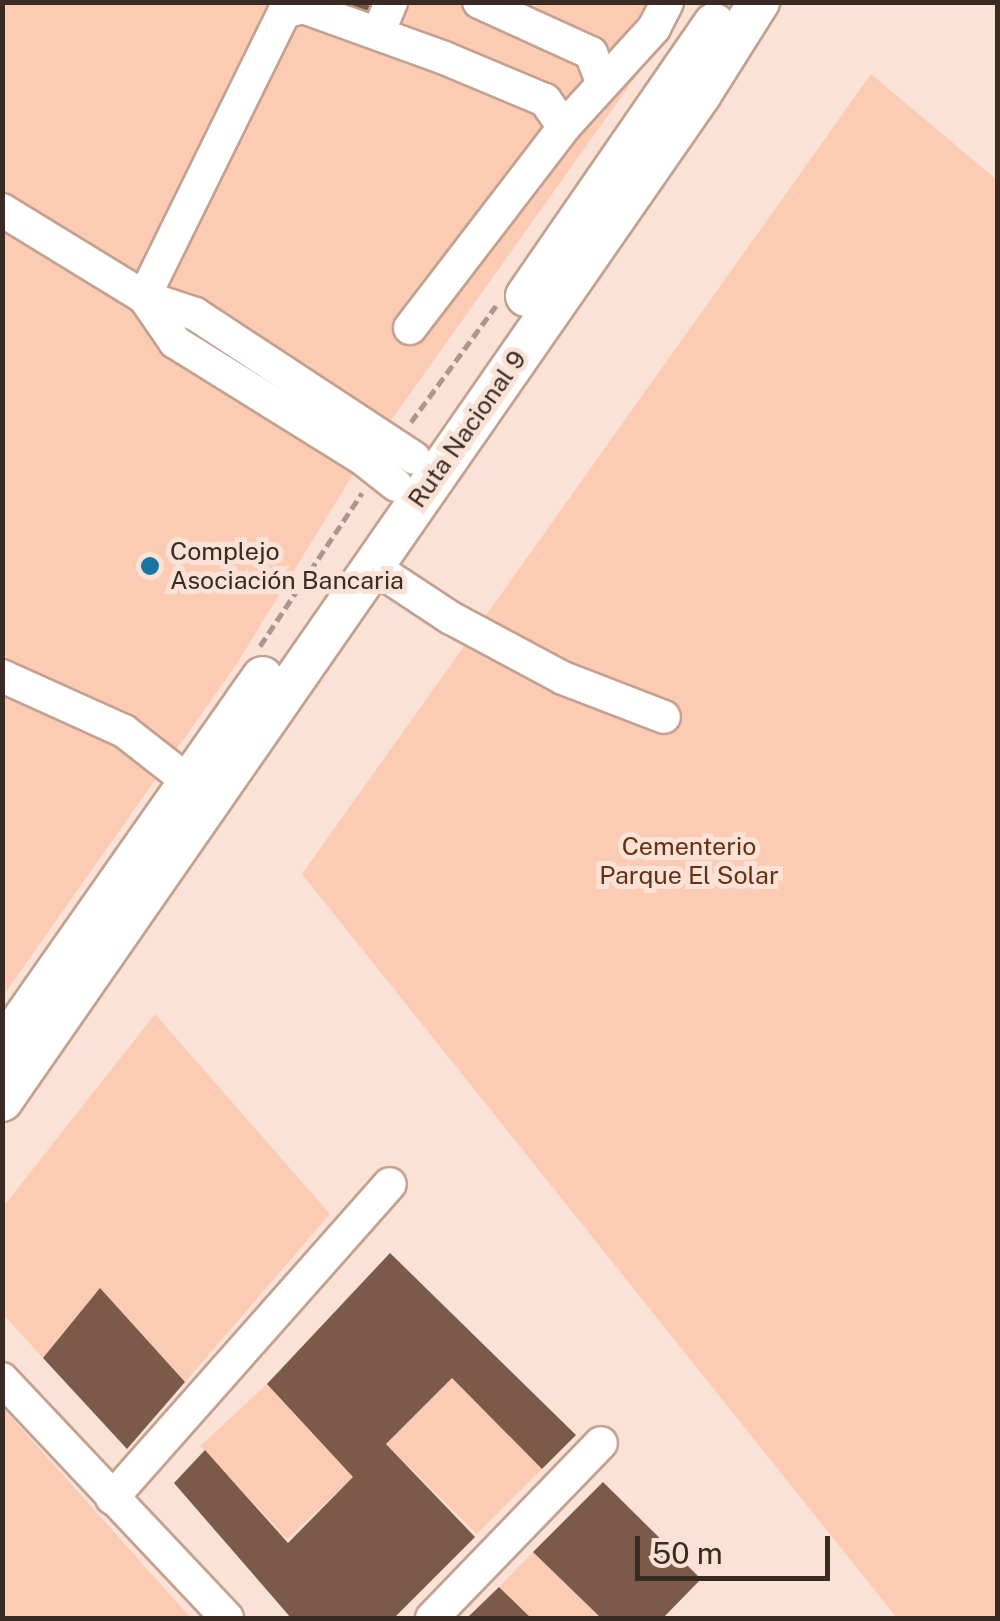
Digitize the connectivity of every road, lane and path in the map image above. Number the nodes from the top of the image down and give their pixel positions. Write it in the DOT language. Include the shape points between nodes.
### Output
graph roads {
  1 [pos="390,2"];
  2 [pos="479,2"];
  3 [pos="667,2"];
  4 [pos="727,2"];
  5 [pos="759,2"];
  6 [pos="378,34"];
  7 [pos="603,84"];
  8 [pos="564,128"];
  9 [pos="2,210"];
  10 [pos="506,292"];
  11 [pos="144,298"];
  12 [pos="410,328"];
  13 [pos="396,464"];
  14 [pos="372,566"];
  15 [pos="258,649"];
  16 [pos="2,676"];
  17 [pos="664,718"];
  18 [pos="188,782"];
  19 [pos="2,1049"];
  20 [pos="2,1101"];
  21 [pos="390,1184"];
  22 [pos="2,1378"];
  23 [pos="601,1443"];
  24 [pos="112,1498"];
  25 [pos="227,1618"];
  26 [pos="432,1618"];
  1 -- 6 [label="street"];
  2 -- 7 [label="street" via="591,54"];
  3 -- 7 [label="street" via="654,28"];
  4 -- 13 [label="main road, Ruta Nacional 9"];
  5 -- 14 [label="main road, Ruta Nacional 9"];
  6 -- 8 [label="street" via="545,100"];
  6 -- 11 [label="street" via="303,6 284,12"];
  7 -- 8 [label="street"];
  8 -- 12 [label="street"];
  9 -- 11 [label="street"];
  10 -- 13 [label="path"];
  11 -- 13 [label="street" via="195,314"];
  13 -- 15 [label="path"];
  13 -- 18 [label="main road, Ruta Nacional 9"];
  14 -- 17 [label="street" via="450,618 562,678"];
  14 -- 20 [label="main road, Ruta Nacional 9"];
  16 -- 18 [label="street" via="124,731"];
  18 -- 19 [label="main road, Ruta Nacional 9"];
  21 -- 24 [label="street"];
  22 -- 24 [label="street"];
  23 -- 26 [label="street"];
  24 -- 25 [label="street"];
}
